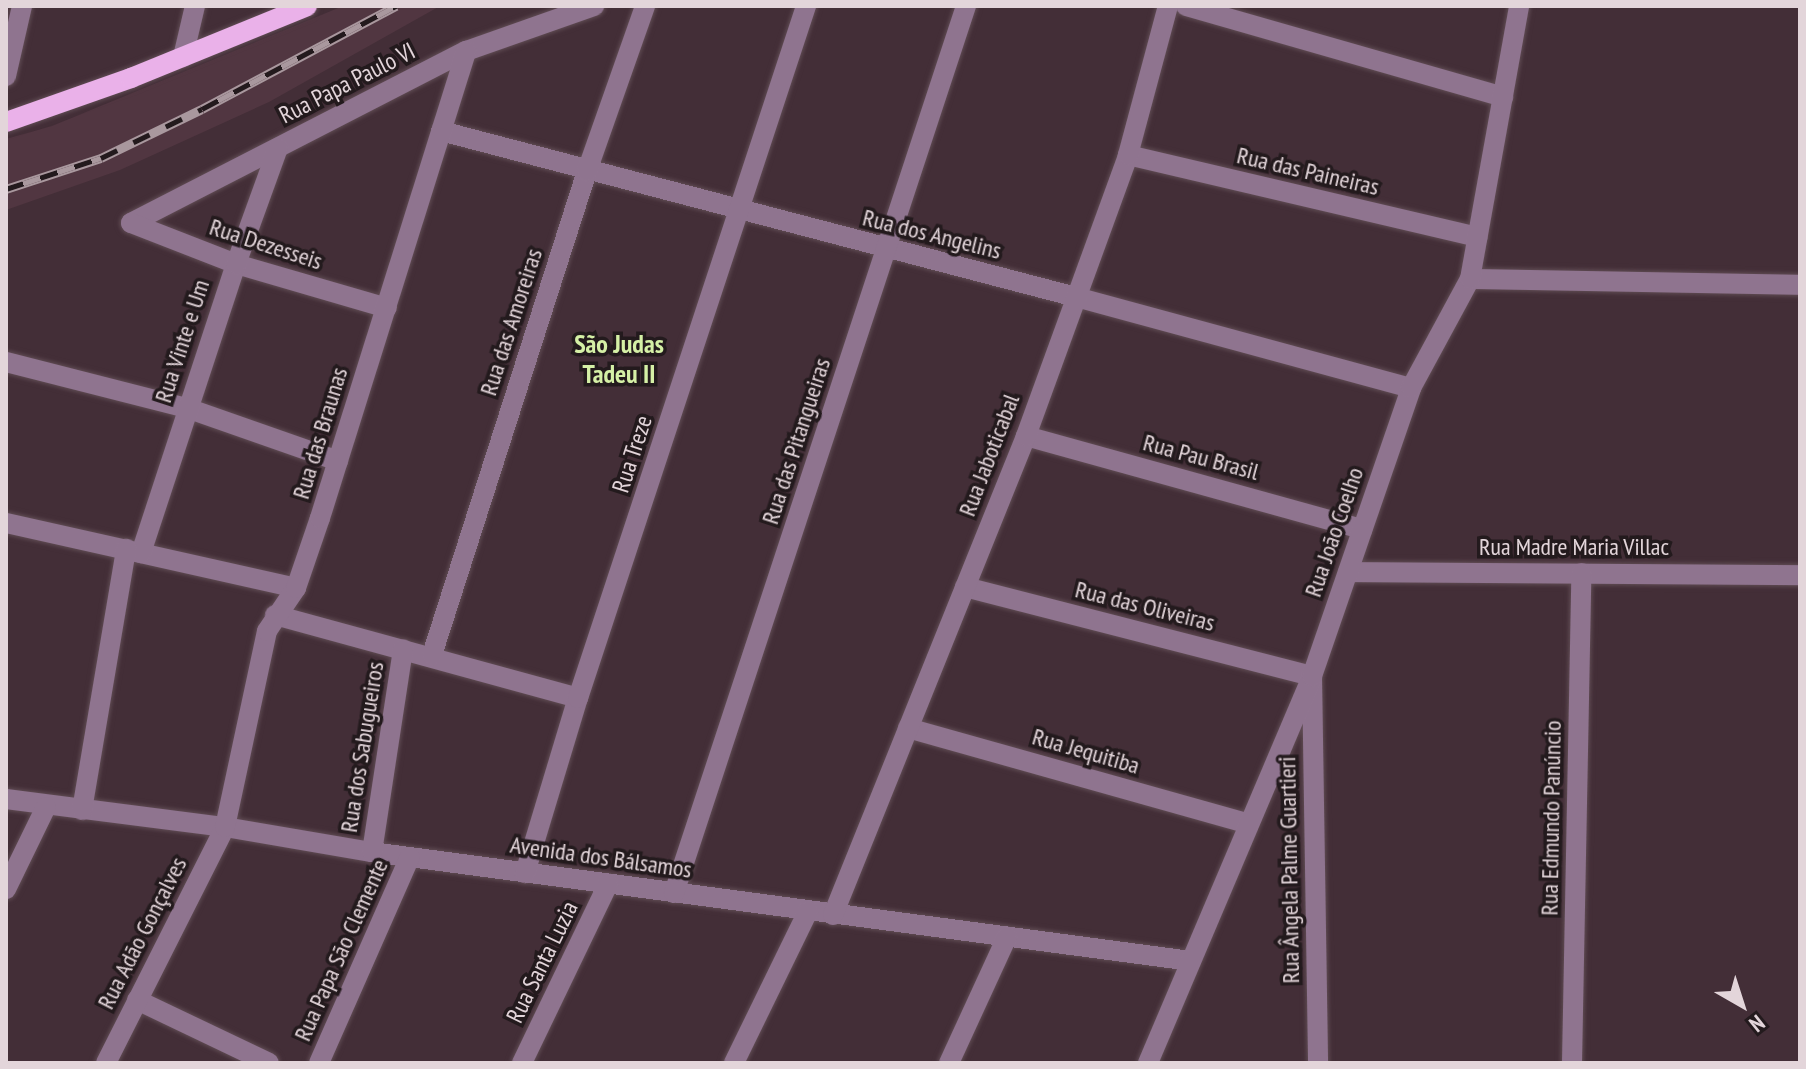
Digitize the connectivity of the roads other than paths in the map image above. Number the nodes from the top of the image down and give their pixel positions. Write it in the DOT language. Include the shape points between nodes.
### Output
graph roads {
  1 [pos="22,6"];
  2 [pos="195,6"];
  3 [pos="307,6"];
  4 [pos="594,6"];
  5 [pos="645,6"];
  6 [pos="806,6"];
  7 [pos="966,6"];
  8 [pos="1168,6"];
  9 [pos="1186,6"];
  10 [pos="1519,6"];
  11 [pos="466,51"];
  12 [pos="183,57"];
  13 [pos="6,76"];
  14 [pos="1503,97"];
  15 [pos="6,122"];
  16 [pos="441,131"];
  17 [pos="278,148"];
  18 [pos="1128,155"];
  19 [pos="587,171"];
  20 [pos="741,210"];
  21 [pos="131,223"];
  22 [pos="1477,237"];
  23 [pos="887,250"];
  24 [pos="236,264"];
  25 [pos="1470,279"];
  26 [pos="1800,285"];
  27 [pos="1076,297"];
  28 [pos="387,308"];
  29 [pos="6,362"];
  30 [pos="1411,388"];
  31 [pos="187,408"];
  32 [pos="1026,436"];
  33 [pos="338,461"];
  34 [pos="6,523"];
  35 [pos="1362,529"];
  36 [pos="134,551"];
  37 [pos="1348,572"];
  38 [pos="1581,573"];
  39 [pos="1800,575"];
  40 [pos="965,587"];
  41 [pos="296,588"];
  42 [pos="275,615"];
  43 [pos="403,649"];
  44 [pos="432,655"];
  45 [pos="1312,676"];
  46 [pos="578,698"];
  47 [pos="908,728"];
  48 [pos="6,799"];
  49 [pos="46,807"];
  50 [pos="82,810"];
  51 [pos="1249,824"];
  52 [pos="225,827"];
  53 [pos="372,852"];
  54 [pos="410,857"];
  55 [pos="525,873"];
  56 [pos="608,884"];
  57 [pos="6,889"];
  58 [pos="674,893"];
  59 [pos="808,911"];
  60 [pos="833,915"];
  61 [pos="1007,937"];
  62 [pos="1191,961"];
  63 [pos="137,1000"];
  64 [pos="106,1063"];
  65 [pos="269,1063"];
  66 [pos="319,1063"];
  67 [pos="522,1063"];
  68 [pos="734,1063"];
  69 [pos="949,1063"];
  70 [pos="1148,1063"];
  71 [pos="1318,1063"];
  72 [pos="1572,1063"];
  1 -- 13 [label="street"];
  2 -- 12 [label="street"];
  3 -- 12 [label="main road"];
  4 -- 11 [label="street, Rua Papa Paulo VI"];
  5 -- 19 [label="street, Rua das Amoreiras"];
  6 -- 20 [label="street, Rua Treze"];
  7 -- 23 [label="street, Rua das Pitangueiras"];
  8 -- 18 [label="street, Rua Jaboticabal"];
  9 -- 14 [label="street"];
  10 -- 14 [label="street, Rua João Coelho"];
  11 -- 16 [label="street, Rua das Braunas"];
  11 -- 17 [label="street, Rua Papa Paulo VI"];
  12 -- 15 [label="main road"];
  14 -- 22 [label="street, Rua João Coelho"];
  16 -- 19 [label="street, Rua dos Angelins"];
  16 -- 28 [label="street, Rua das Braunas"];
  17 -- 21 [label="street, Rua Papa Paulo VI"];
  17 -- 24 [label="street, Rua Vinte e Um"];
  18 -- 22 [label="street, Rua das Paineiras"];
  18 -- 27 [label="street, Rua Jaboticabal"];
  19 -- 20 [label="street, Rua dos Angelins"];
  19 -- 44 [label="street, Rua das Amoreiras"];
  20 -- 23 [label="street, Rua dos Angelins"];
  20 -- 46 [label="street, Rua Treze"];
  21 -- 24 [label="street, Rua Dezesseis"];
  22 -- 25 [label="street, Rua João Coelho"];
  23 -- 27 [label="street, Rua dos Angelins"];
  23 -- 58 [label="street, Rua das Pitangueiras"];
  24 -- 28 [label="street, Rua Dezesseis"];
  24 -- 31 [label="street, Rua Vinte e Um"];
  25 -- 26 [label="street"];
  25 -- 30 [label="street, Rua João Coelho"];
  27 -- 30 [label="street, Rua dos Angelins"];
  27 -- 32 [label="street, Rua Jaboticabal"];
  28 -- 33 [label="street, Rua das Braunas"];
  29 -- 31 [label="street"];
  30 -- 35 [label="street, Rua João Coelho"];
  31 -- 33 [label="street"];
  31 -- 36 [label="street, Rua Vinte e Um"];
  32 -- 35 [label="street, Rua Pau Brasil"];
  32 -- 40 [label="street, Rua Jaboticabal"];
  33 -- 41 [label="street, Rua das Braunas"];
  34 -- 36 [label="street"];
  35 -- 37 [label="street, Rua João Coelho"];
  36 -- 41 [label="street"];
  36 -- 50 [label="street, Rua Vinte e Um"];
  37 -- 38 [label="street, Rua Madre Maria Villac"];
  37 -- 45 [label="street, Rua João Coelho"];
  38 -- 39 [label="street, Rua Madre Maria Villac"];
  38 -- 72 [label="street, Rua Edmundo Panúncio"];
  40 -- 45 [label="street, Rua das Oliveiras"];
  40 -- 47 [label="street, Rua Jaboticabal"];
  41 -- 42 [label="street, Rua das Braunas"];
  42 -- 43 [label="street"];
  42 -- 52 [label="street, Rua das Braunas" via="267,631"];
  43 -- 44 [label="street"];
  43 -- 53 [label="street, Rua dos Sabugueiros"];
  44 -- 46 [label="street"];
  45 -- 51 [label="street, Rua João Coelho"];
  45 -- 71 [label="street, Rua Ângela Palme Guartieri"];
  46 -- 55 [label="street, Rua Treze"];
  47 -- 51 [label="street, Rua Jequitiba"];
  47 -- 60 [label="street, Rua Jaboticabal"];
  48 -- 49 [label="street, Avenida dos Bálsamos"];
  49 -- 50 [label="street, Avenida dos Bálsamos"];
  49 -- 57 [label="street"];
  50 -- 52 [label="street, Avenida dos Bálsamos"];
  51 -- 62 [label="street, Rua João Coelho"];
  52 -- 53 [label="street, Avenida dos Bálsamos"];
  52 -- 63 [label="street, Rua Adão Gonçalves"];
  53 -- 54 [label="street, Avenida dos Bálsamos"];
  54 -- 55 [label="street, Avenida dos Bálsamos"];
  54 -- 66 [label="street, Rua Papa São Clemente"];
  55 -- 56 [label="street, Avenida dos Bálsamos"];
  56 -- 58 [label="street, Avenida dos Bálsamos"];
  56 -- 67 [label="street, Rua Santa Luzia"];
  58 -- 59 [label="street, Avenida dos Bálsamos"];
  59 -- 60 [label="street, Avenida dos Bálsamos"];
  59 -- 68 [label="street"];
  60 -- 61 [label="street, Avenida dos Bálsamos"];
  61 -- 62 [label="street, Avenida dos Bálsamos"];
  61 -- 69 [label="street"];
  62 -- 70 [label="street, Rua João Coelho"];
  63 -- 64 [label="street, Rua Adão Gonçalves"];
  63 -- 65 [label="street"];
}
